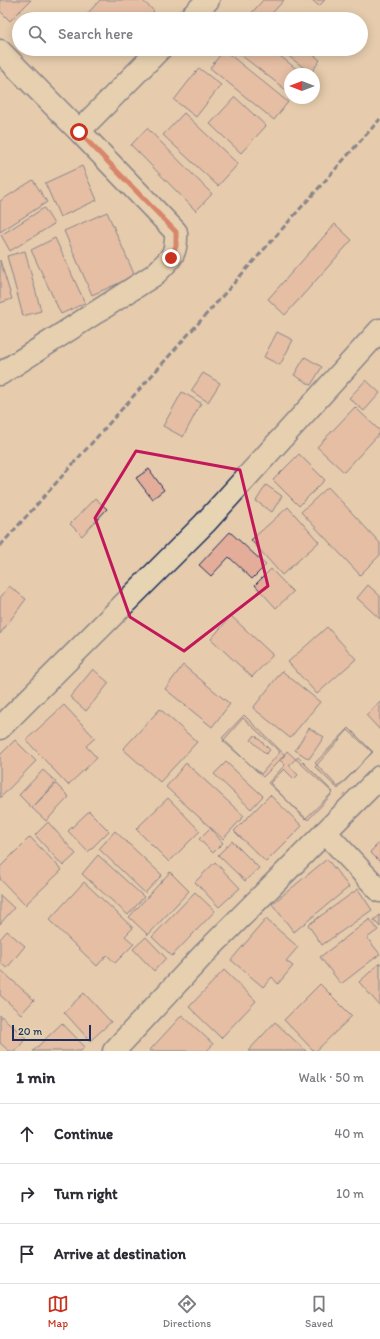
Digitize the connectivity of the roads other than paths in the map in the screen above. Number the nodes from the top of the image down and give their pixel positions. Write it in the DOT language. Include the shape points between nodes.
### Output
graph roads {
  1 [pos="208,0"];
  2 [pos="196,12"];
  3 [pos="0,51"];
  4 [pos="153,56"];
  5 [pos="79,132"];
  6 [pos="380,330"];
  7 [pos="0,374"];
  8 [pos="0,728"];
  9 [pos="380,777"];
  10 [pos="325,832"];
  11 [pos="380,891"];
  12 [pos="114,1051"];
  1 -- 2 [label="street"];
  3 -- 5 [label="street"];
  4 -- 5 [label="street"];
  5 -- 7 [label="street" via="176,232 176,246 171,258 154,275"];
  6 -- 8 [label="street" via="205,523"];
  9 -- 10 [label="street"];
  10 -- 11 [label="street"];
  10 -- 12 [label="street" via="203,955"];
}
